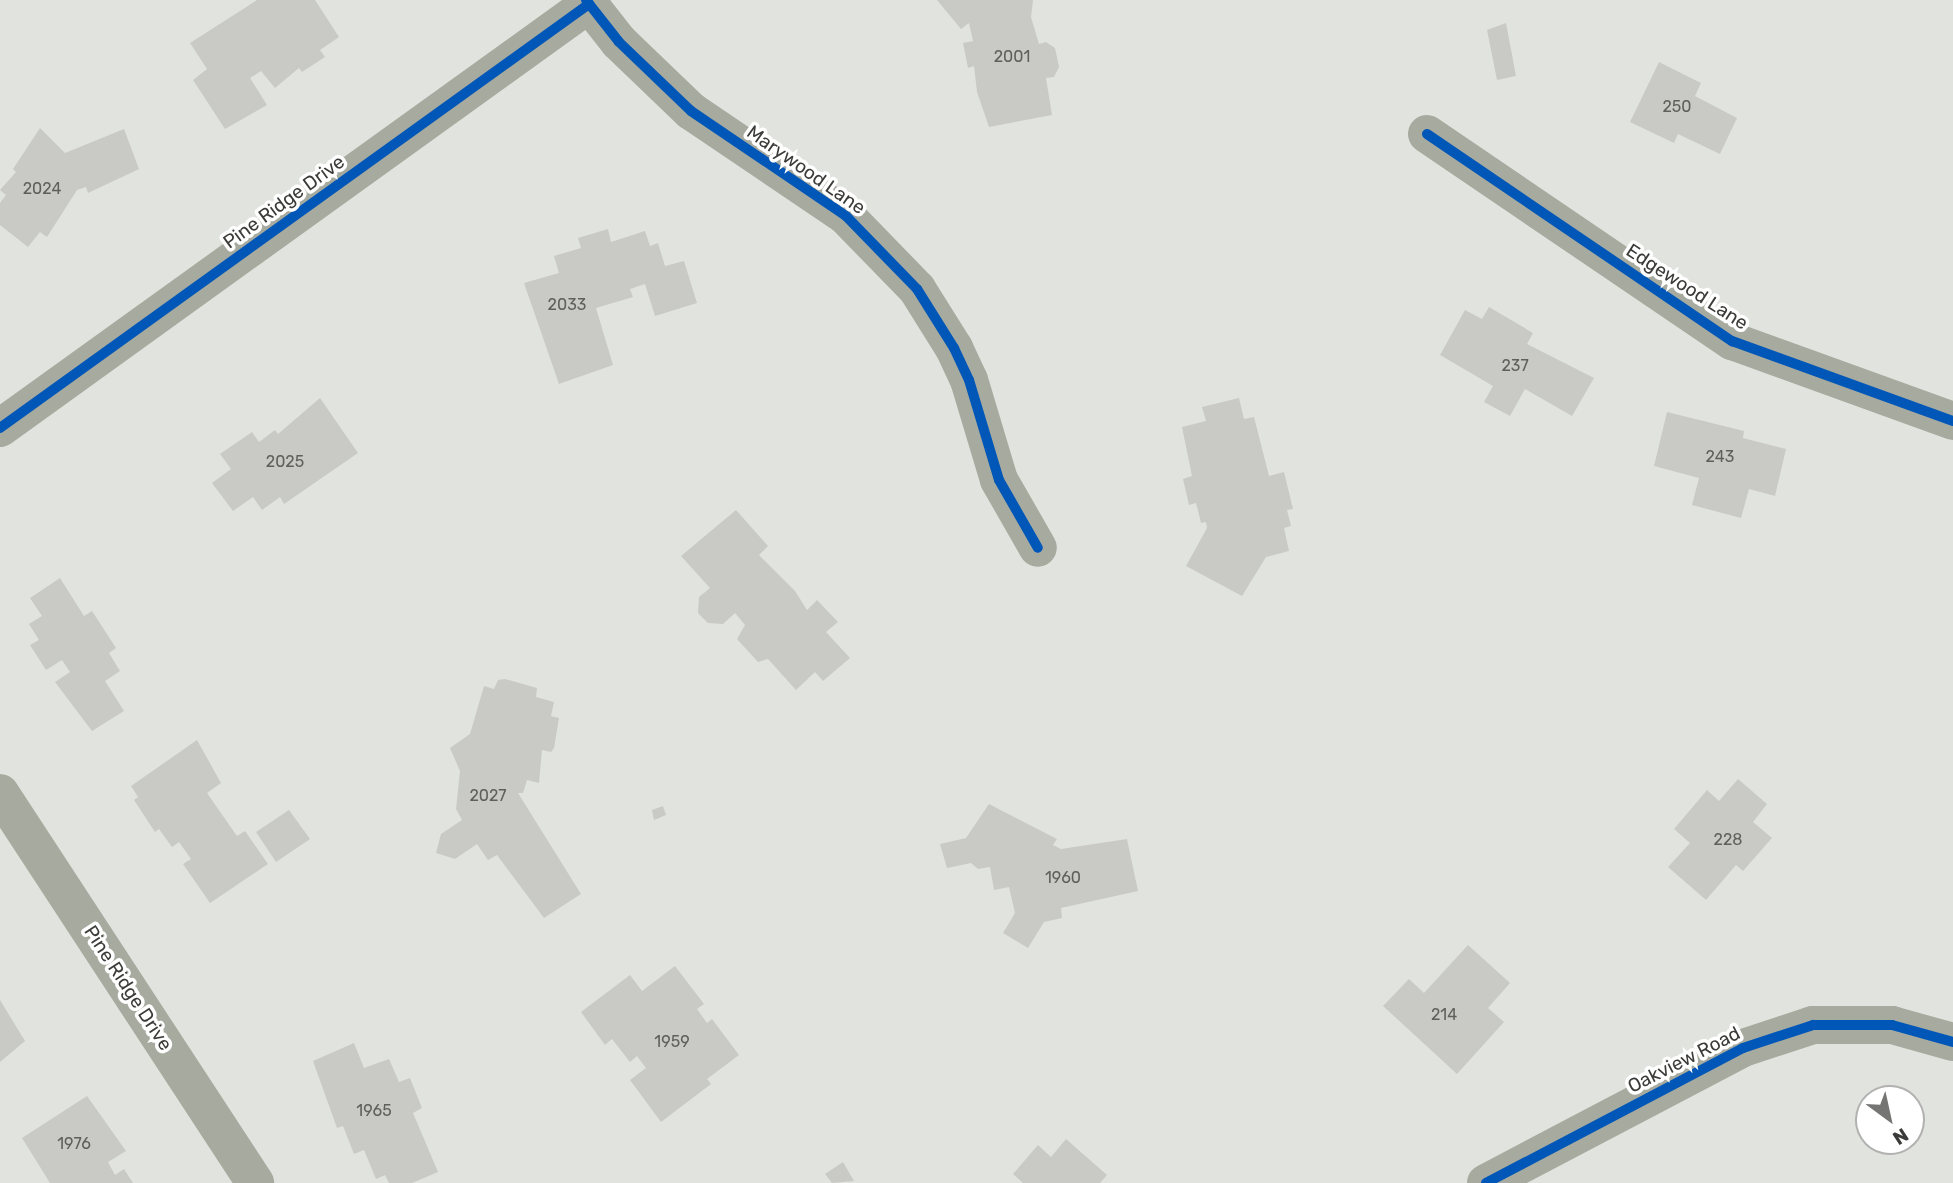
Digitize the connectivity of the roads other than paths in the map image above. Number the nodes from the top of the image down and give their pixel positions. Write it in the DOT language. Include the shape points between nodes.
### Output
graph roads {
  1 [pos="588,2"];
  2 [pos="1427,134"];
  3 [pos="1953,421"];
  4 [pos="0,428"];
  5 [pos="1038,548"];
  6 [pos="0,793"];
  7 [pos="1953,1042"];
  8 [pos="255,1183"];
  9 [pos="1486,1183"];
  1 -- 4 [label="street, Pine Ridge Drive"];
  1 -- 5 [label="street, Marywood Lane" via="645,69 691,111 846,216 917,289 969,380 999,480"];
  2 -- 3 [label="street, Edgewood Lane" via="1732,341"];
  6 -- 8 [label="street, Pine Ridge Drive"];
  7 -- 9 [label="street, Oakview Road" via="1892,1025 1813,1025 1742,1048"];
}
